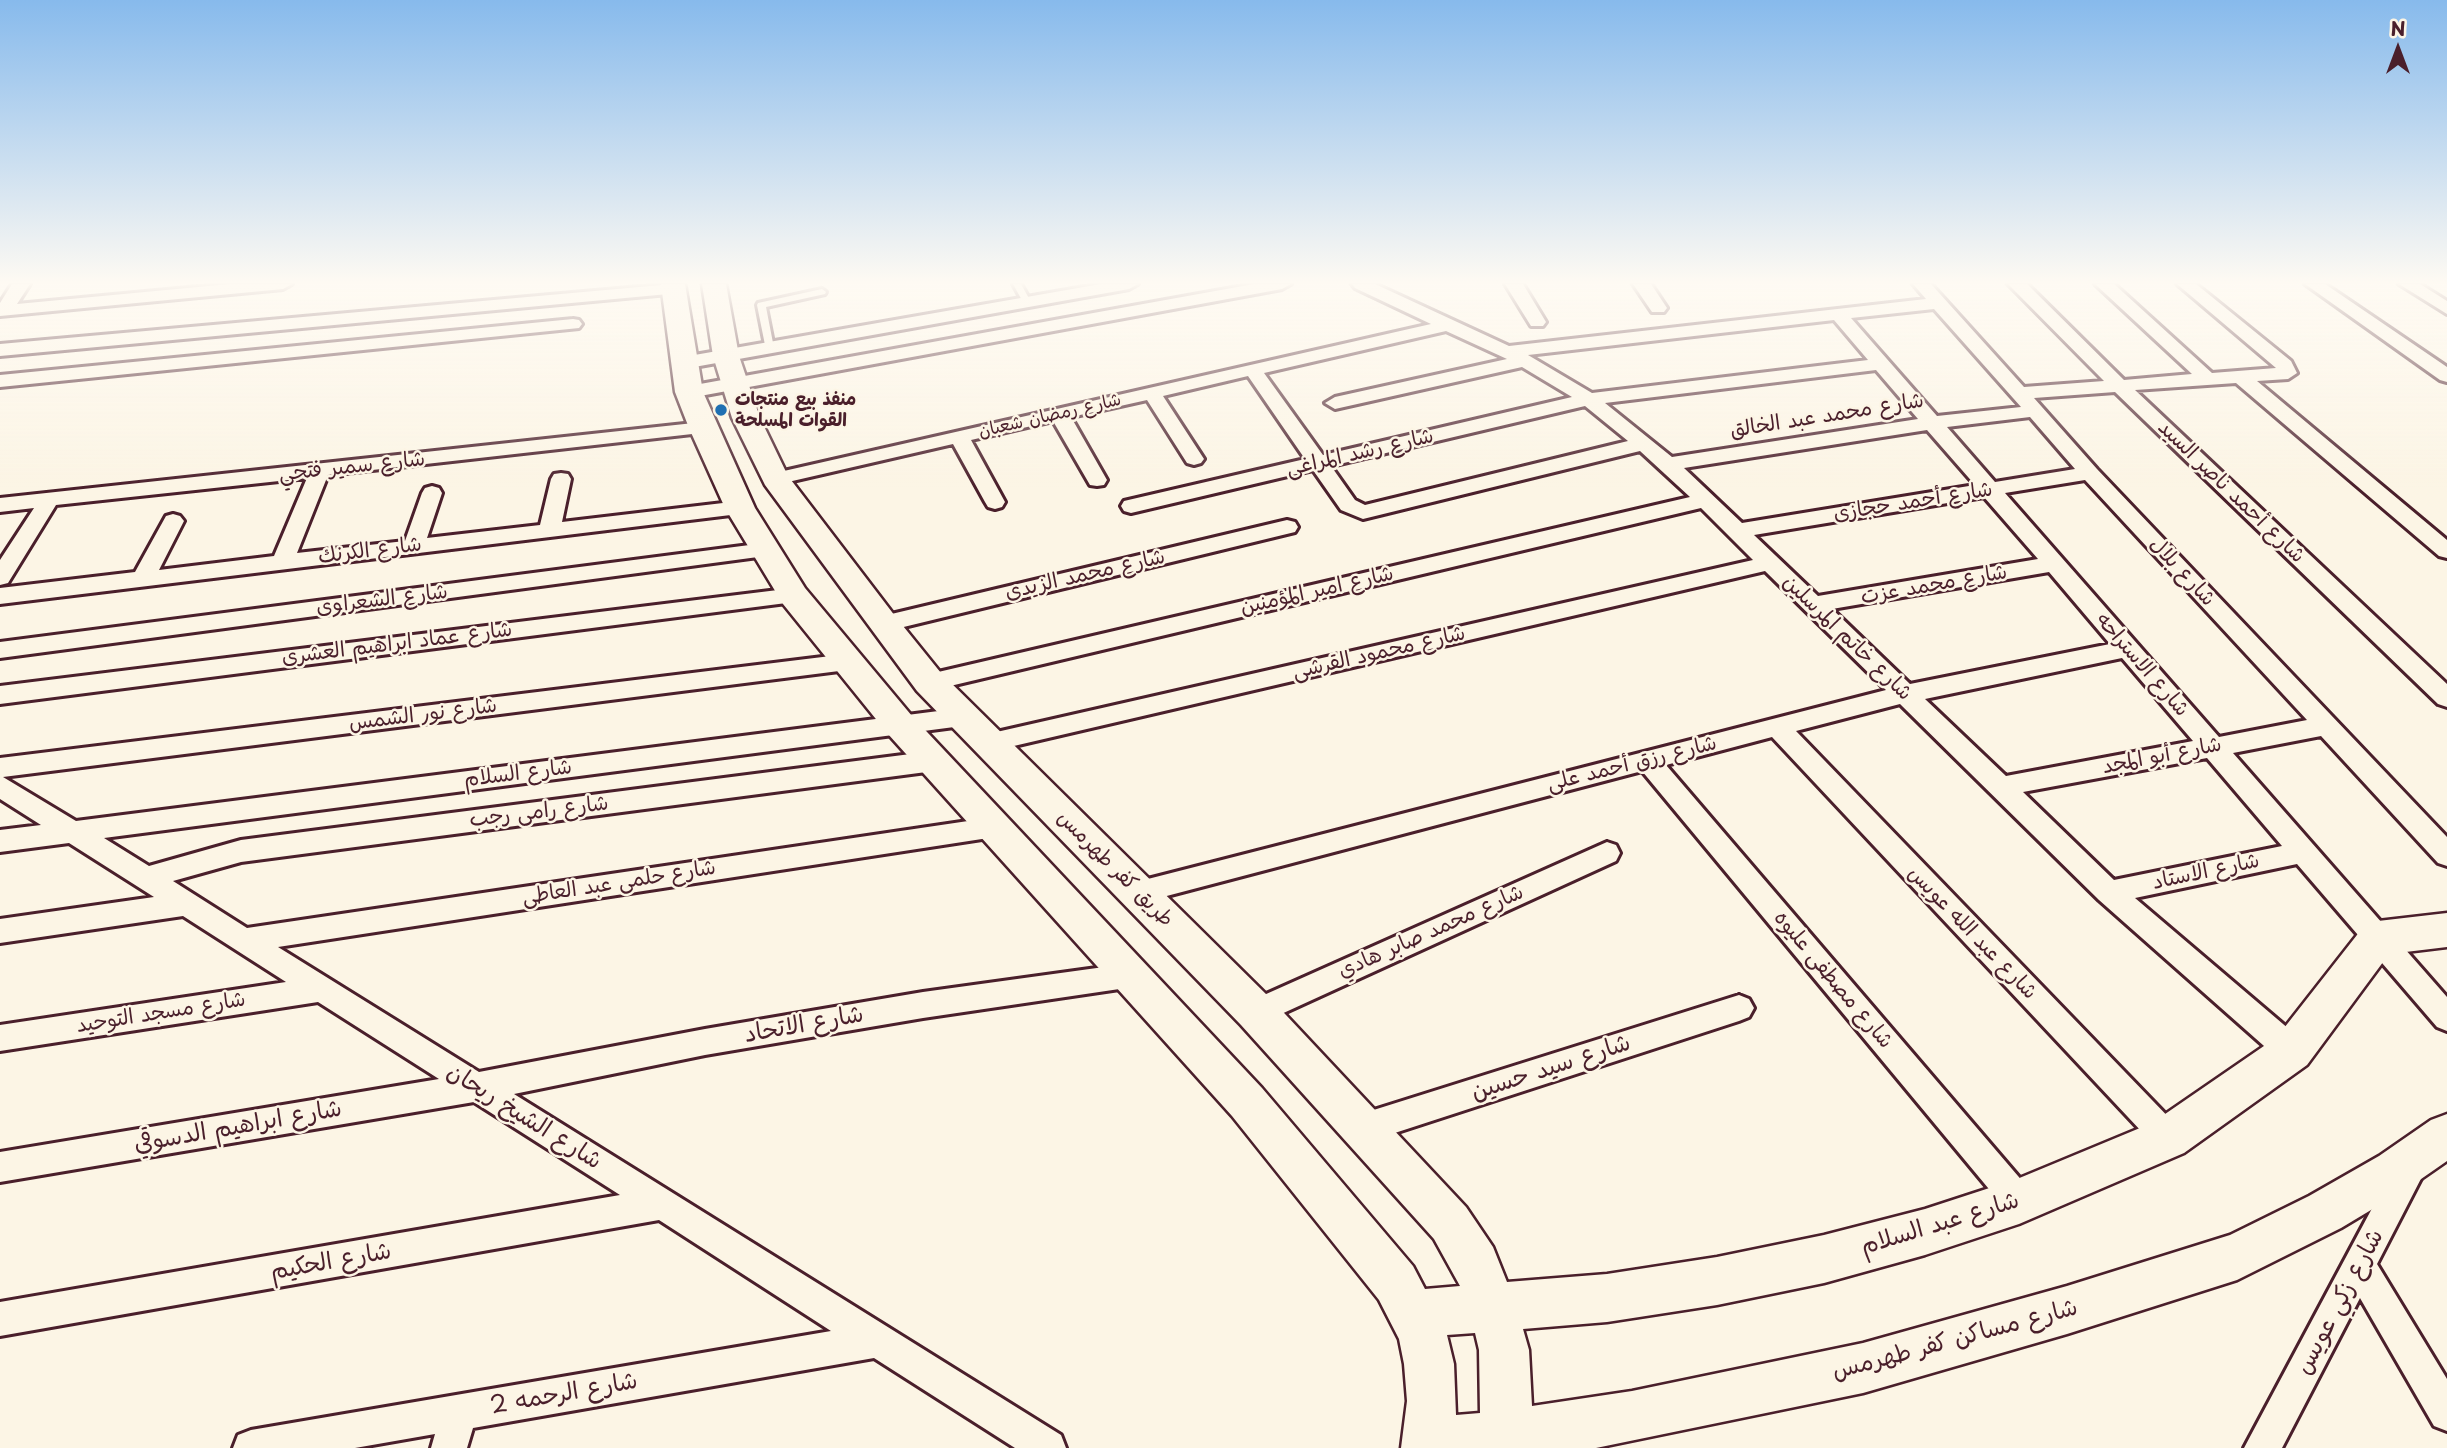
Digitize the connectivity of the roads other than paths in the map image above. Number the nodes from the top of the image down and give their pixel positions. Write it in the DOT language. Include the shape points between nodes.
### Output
graph roads {
  1 [pos="296,352"];
  2 [pos="682,352"];
  3 [pos="727,352"];
  4 [pos="762,352"];
  5 [pos="843,352"];
  6 [pos="1333,352"];
  7 [pos="1507,352"];
  8 [pos="1550,352"];
  9 [pos="1870,352"];
  10 [pos="1983,352"];
  11 [pos="2085,352"];
  12 [pos="2178,352"];
  13 [pos="2268,352"];
  14 [pos="2412,352"];
  15 [pos="1517,356"];
  16 [pos="1881,364"];
  17 [pos="730,369"];
  18 [pos="1253,370"];
  19 [pos="2447,376"];
  20 [pos="686,378"];
  21 [pos="2242,378"];
  22 [pos="2209,380"];
  23 [pos="0,381"];
  24 [pos="2120,386"];
  25 [pos="1152,393"];
  26 [pos="2020,393"];
  27 [pos="1589,399"];
  28 [pos="1335,403"];
  29 [pos="2035,411"];
  30 [pos="1059,414"];
  31 [pos="1932,423"];
  32 [pos="703,428"];
  33 [pos="958,437"];
  34 [pos="1643,444"];
  35 [pos="1194,459"];
  36 [pos="1318,463"];
  37 [pos="1668,464"];
  38 [pos="320,470"];
  39 [pos="2090,473"];
  40 [pos="561,479"];
  41 [pos="775,480"];
  42 [pos="1097,480"];
  43 [pos="1990,489"];
  44 [pos="432,493"];
  45 [pos="50,500"];
  46 [pos="1705,500"];
  47 [pos="995,502"];
  48 [pos="0,505"];
  49 [pos="1130,506"];
  50 [pos="740,508"];
  51 [pos="173,521"];
  52 [pos="1287,527"];
  53 [pos="550,530"];
  54 [pos="1737,531"];
  55 [pos="414,546"];
  56 [pos="765,550"];
  57 [pos="2447,551"];
  58 [pos="283,562"];
  59 [pos="1770,563"];
  60 [pos="2054,564"];
  61 [pos="0,578"];
  62 [pos="142,579"];
  63 [pos="0,596"];
  64 [pos="794,596"];
  65 [pos="1813,606"];
  66 [pos="883,624"];
  67 [pos="2127,649"];
  68 [pos="0,650"];
  69 [pos="846,662"];
  70 [pos="929,682"];
  71 [pos="1904,694"];
  72 [pos="0,695"];
  73 [pos="2447,698"];
  74 [pos="900,725"];
  75 [pos="2326,726"];
  76 [pos="1777,727"];
  77 [pos="975,730"];
  78 [pos="2212,747"];
  79 [pos="1647,760"];
  80 [pos="934,761"];
  81 [pos="0,768"];
  82 [pos="0,786"];
  83 [pos="1999,787"];
  84 [pos="995,827"];
  85 [pos="73,831"];
  86 [pos="0,841"];
  87 [pos="2303,852"];
  88 [pos="1607,853"];
  89 [pos="2447,855"];
  90 [pos="147,878"];
  91 [pos="1140,892"];
  92 [pos="2109,892"];
  93 [pos="187,904"];
  94 [pos="2447,930"];
  95 [pos="0,932"];
  96 [pos="2378,937"];
  97 [pos="244,940"];
  98 [pos="1133,975"];
  99 [pos="321,989"];
  100 [pos="1739,1008"];
  101 [pos="1256,1012"];
  102 [pos="2447,1018"];
  103 [pos="0,1038"];
  104 [pos="2292,1051"];
  105 [pos="477,1087"];
  106 [pos="1364,1128"];
  107 [pos="2168,1138"];
  108 [pos="2439,1140"];
  109 [pos="0,1167"];
  110 [pos="2020,1200"];
  111 [pos="662,1204"];
  112 [pos="2360,1267"];
  113 [pos="1494,1310"];
  114 [pos="1412,1314"];
  115 [pos="0,1320"];
  116 [pos="877,1340"];
  117 [pos="458,1412"];
  118 [pos="2447,1413"];
  119 [pos="1504,1442"];
  120 [pos="1427,1446"];
  121 [pos="251,1448"];
  122 [pos="449,1448"];
  123 [pos="1048,1448"];
  124 [pos="2262,1448"];
  1 -- 23 [label="street"];
  2 -- 20 [label="street"];
  3 -- 17 [label="street, طريق كفر طهرمس"];
  4 -- 17 [label="street"];
  5 -- 17 [label="street"];
  6 -- 18 [label="street, شارع رمضان شعبان"];
  7 -- 15 [label="street, شارع خاتم المرسلين"];
  8 -- 15 [label="street"];
  9 -- 16 [label="street, شارع الاستراحه"];
  10 -- 26 [label="street, شارع بلال"];
  11 -- 24 [label="street, شارع أحمد ناصر السيد"];
  12 -- 22 [label="street"];
  13 -- 21 [label="street" via="2288,373"];
  14 -- 19 [label="street"];
  15 -- 27 [label="street, شارع خاتم المرسلين"];
  15 -- 28 [label="street"];
  16 -- 27 [label="street, شارع رشد المراغى"];
  16 -- 31 [label="street, شارع الاستراحه"];
  17 -- 20 [label="street"];
  17 -- 20 [label="street"];
  17 -- 41 [label="street, طريق كفر طهرمس" via="746,418"];
  18 -- 25 [label="street, شارع رمضان شعبان"];
  18 -- 36 [label="street"];
  20 -- 32 [label="street"];
  21 -- 22 [label="street"];
  21 -- 57 [label="street"];
  22 -- 24 [label="street"];
  24 -- 26 [label="street"];
  24 -- 73 [label="street, شارع أحمد ناصر السيد"];
  25 -- 30 [label="street, شارع رمضان شعبان"];
  25 -- 35 [label="street"];
  26 -- 29 [label="street, شارع بلال"];
  27 -- 34 [label="street, شارع خاتم المرسلين"];
  27 -- 36 [label="street, شارع رشد المراغى"];
  29 -- 31 [label="street, شارع محمد عبد الخالق"];
  29 -- 39 [label="street, شارع بلال"];
  30 -- 33 [label="street, شارع رمضان شعبان"];
  30 -- 42 [label="street"];
  31 -- 37 [label="street, شارع محمد عبد الخالق"];
  31 -- 43 [label="street, شارع الاستراحه"];
  32 -- 38 [label="street, شارع سمير فتحي"];
  32 -- 50 [label="street"];
  33 -- 41 [label="street, شارع رمضان شعبان"];
  33 -- 47 [label="street"];
  34 -- 36 [label="street" via="1363,512 1348,505"];
  34 -- 37 [label="street, شارع خاتم المرسلين"];
  36 -- 49 [label="street, شارع رشد المراغى"];
  37 -- 46 [label="street, شارع خاتم المرسلين"];
  38 -- 45 [label="street, شارع سمير فتحي"];
  38 -- 58 [label="street"];
  39 -- 43 [label="street, شارع أحمد حجازى"];
  39 -- 75 [label="street, شارع بلال"];
  40 -- 53 [label="street"];
  41 -- 66 [label="street, طريق كفر طهرمس"];
  43 -- 54 [label="street, شارع أحمد حجازى"];
  43 -- 60 [label="street, شارع الاستراحه"];
  44 -- 55 [label="street"];
  45 -- 48 [label="street, شارع سمير فتحي"];
  45 -- 61 [label="street"];
  46 -- 54 [label="street, شارع خاتم المرسلين"];
  46 -- 70 [label="street, شارع امير المؤمنين"];
  50 -- 53 [label="street, شارع الكرنك"];
  50 -- 56 [label="street"];
  51 -- 62 [label="street"];
  52 -- 66 [label="street, شارع محمد الزيدى"];
  53 -- 55 [label="street, شارع الكرنك"];
  54 -- 59 [label="street, شارع خاتم المرسلين"];
  55 -- 58 [label="street, شارع الكرنك"];
  56 -- 64 [label="street"];
  56 -- 68 [label="street, شارع الشعراوى"];
  58 -- 62 [label="street, شارع الكرنك"];
  59 -- 65 [label="street, شارع خاتم المرسلين"];
  59 -- 77 [label="street, شارع محمود القرشى"];
  60 -- 65 [label="street, شارع محمد عزت"];
  60 -- 67 [label="street, شارع الاستراحه"];
  62 -- 63 [label="street, شارع الكرنك"];
  64 -- 69 [label="street"];
  64 -- 72 [label="street, شارع عماد ابراهيم العشرى"];
  65 -- 71 [label="street, شارع خاتم المرسلين"];
  66 -- 70 [label="street, طريق كفر طهرمس"];
  67 -- 71 [label="street, شارع رزق أحمد على"];
  67 -- 78 [label="street, شارع الاستراحه"];
  69 -- 74 [label="street"];
  69 -- 81 [label="street, شارع نور الشمس"];
  70 -- 77 [label="street, طريق كفر طهرمس"];
  71 -- 76 [label="street, شارع رزق أحمد على"];
  71 -- 83 [label="street, شارع خاتم المرسلين"];
  74 -- 77 [label="street, شارع السلام"];
  74 -- 80 [label="street"];
  74 -- 85 [label="street, شارع السلام"];
  75 -- 78 [label="street, شارع أبو المجد"];
  75 -- 89 [label="street, شارع بلال"];
  76 -- 79 [label="street, شارع رزق أحمد على"];
  76 -- 107 [label="street, شارع عبد الله عويس"];
  77 -- 91 [label="street, طريق كفر طهرمس"];
  78 -- 83 [label="street, شارع أبو المجد"];
  78 -- 87 [label="street, شارع الاستراحه"];
  79 -- 91 [label="street, شارع رزق أحمد على"];
  79 -- 110 [label="street, شارع مصطفى عليوه"];
  80 -- 84 [label="street"];
  80 -- 90 [label="street, شارع رامى رجب" via="241,851"];
  82 -- 85 [label="street, شارع الشيخ ريحان"];
  83 -- 92 [label="street, شارع خاتم المرسلين"];
  84 -- 97 [label="street, شارع حلمى عبد العاطى"];
  84 -- 98 [label="street"];
  85 -- 86 [label="street, شارع السلام"];
  85 -- 90 [label="street, شارع الشيخ ريحان"];
  87 -- 92 [label="street, شارع الاستاد"];
  87 -- 96 [label="street, شارع الاستراحه"];
  88 -- 101 [label="street, شارع محمد صابر هادي"];
  90 -- 93 [label="street, شارع الشيخ ريحان"];
  91 -- 101 [label="street, طريق كفر طهرمس"];
  92 -- 104 [label="street, شارع خاتم المرسلين"];
  93 -- 95 [label="street"];
  93 -- 97 [label="street, شارع الشيخ ريحان"];
  94 -- 96 [label="street"];
  96 -- 102 [label="street, شارع الاستراحه"];
  96 -- 104 [label="street, شارع عبد السلام"];
  97 -- 99 [label="street, شارع الشيخ ريحان"];
  98 -- 105 [label="street, شارع الاتحاد" via="909,1007"];
  98 -- 114 [label="street" via="1247,1102 1388,1272"];
  99 -- 103 [label="street, شارع مسجد التوحيد"];
  99 -- 105 [label="street, شارع الشيخ ريحان"];
  100 -- 106 [label="street, شارع سيد حسين"];
  101 -- 106 [label="street, طريق كفر طهرمس"];
  104 -- 107 [label="street, شارع عبد السلام"];
  105 -- 109 [label="street, شارع ابراهيم الدسوقي"];
  105 -- 111 [label="street, شارع الشيخ ريحان"];
  106 -- 113 [label="street, طريق كفر طهرمس" via="1450,1223 1476,1264"];
  107 -- 110 [label="street, شارع عبد السلام"];
  108 -- 112 [label="street, شارع زكي عويس"];
  108 -- 119 [label="street, شارع مساكن كفر طهرمس" via="2325,1212 2237,1256 1863,1368"];
  110 -- 113 [label="street, شارع عبد السلام" via="1824,1259 1607,1298"];
  111 -- 115 [label="street, شارع الحكيم"];
  111 -- 116 [label="street, شارع الشيخ ريحان"];
  112 -- 118 [label="street"];
  112 -- 124 [label="street, شارع زكي عويس"];
  113 -- 114 [label="street, شارع عبد السلام"];
  113 -- 119 [label="street, طريق كفر طهرمس" via="1504,1350"];
  114 -- 120 [label="street" via="1429,1364 1432,1401"];
  116 -- 117 [label="street, شارع الرحمه 2"];
  116 -- 123 [label="street, شارع الشيخ ريحان"];
  117 -- 121 [label="street, شارع الرحمه 2"];
  117 -- 122 [label="street"];
  119 -- 120 [label="street, شارع مساكن كفر طهرمس"];
}
